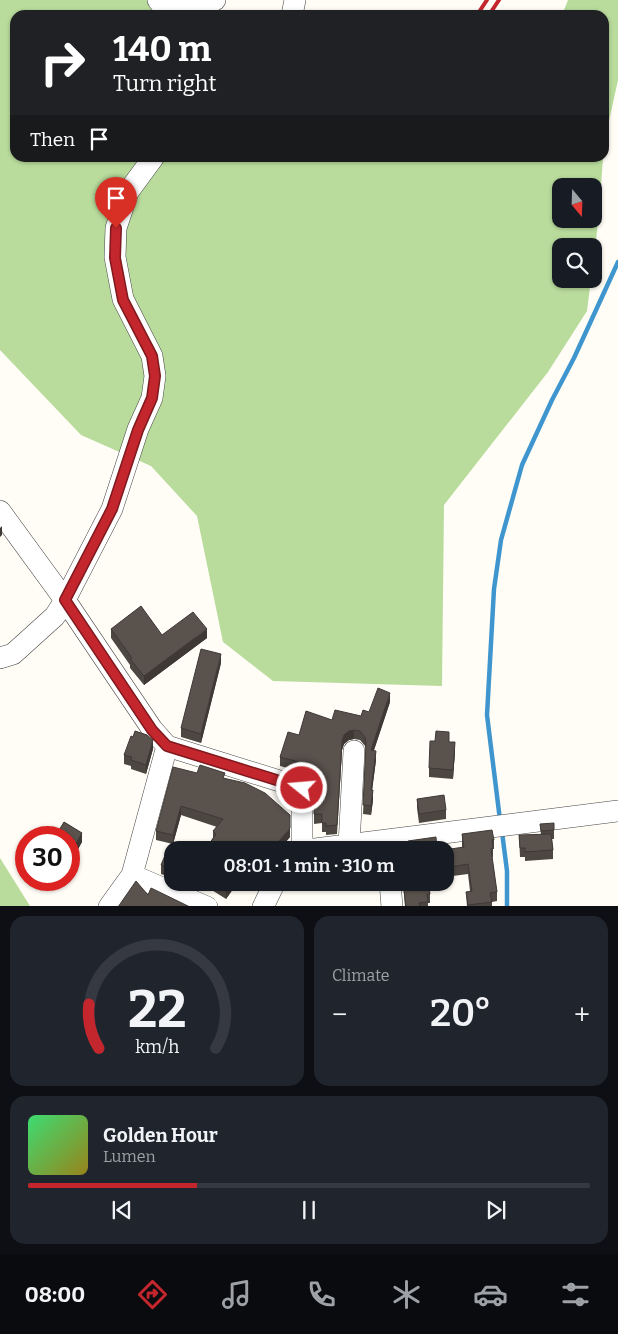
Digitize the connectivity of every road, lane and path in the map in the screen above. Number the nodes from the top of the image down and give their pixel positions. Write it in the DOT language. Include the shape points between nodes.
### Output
graph roads {
  1 [pos="158,0"];
  2 [pos="215,0"];
  3 [pos="150,162"];
  4 [pos="0,511"];
  5 [pos="65,600"];
  6 [pos="0,658"];
  7 [pos="167,746"];
  8 [pos="354,751"];
  9 [pos="618,811"];
  10 [pos="302,841"];
  11 [pos="349,841"];
  12 [pos="414,841"];
  13 [pos="132,876"];
  14 [pos="270,891"];
  15 [pos="391,891"];
  16 [pos="194,904"];
  17 [pos="109,906"];
  18 [pos="263,906"];
  19 [pos="392,906"];
  1 -- 2 [label="street" via="164,8 193,7"];
  3 -- 5 [label="street" via="128,192 116,228 115,258 123,300 152,356 155,376 152,398 112,509"];
  4 -- 5 [label="street"];
  5 -- 6 [label="street" via="55,616 13,654"];
  5 -- 7 [label="street" via="152,730"];
  7 -- 10 [label="street" via="302,788"];
  7 -- 13 [label="street"];
  8 -- 11 [label="street"];
  9 -- 12 [label="street"];
  13 -- 16 [label="street"];
  13 -- 17 [label="street"];
  14 -- 18 [label="street"];
  15 -- 19 [label="street"];
}
